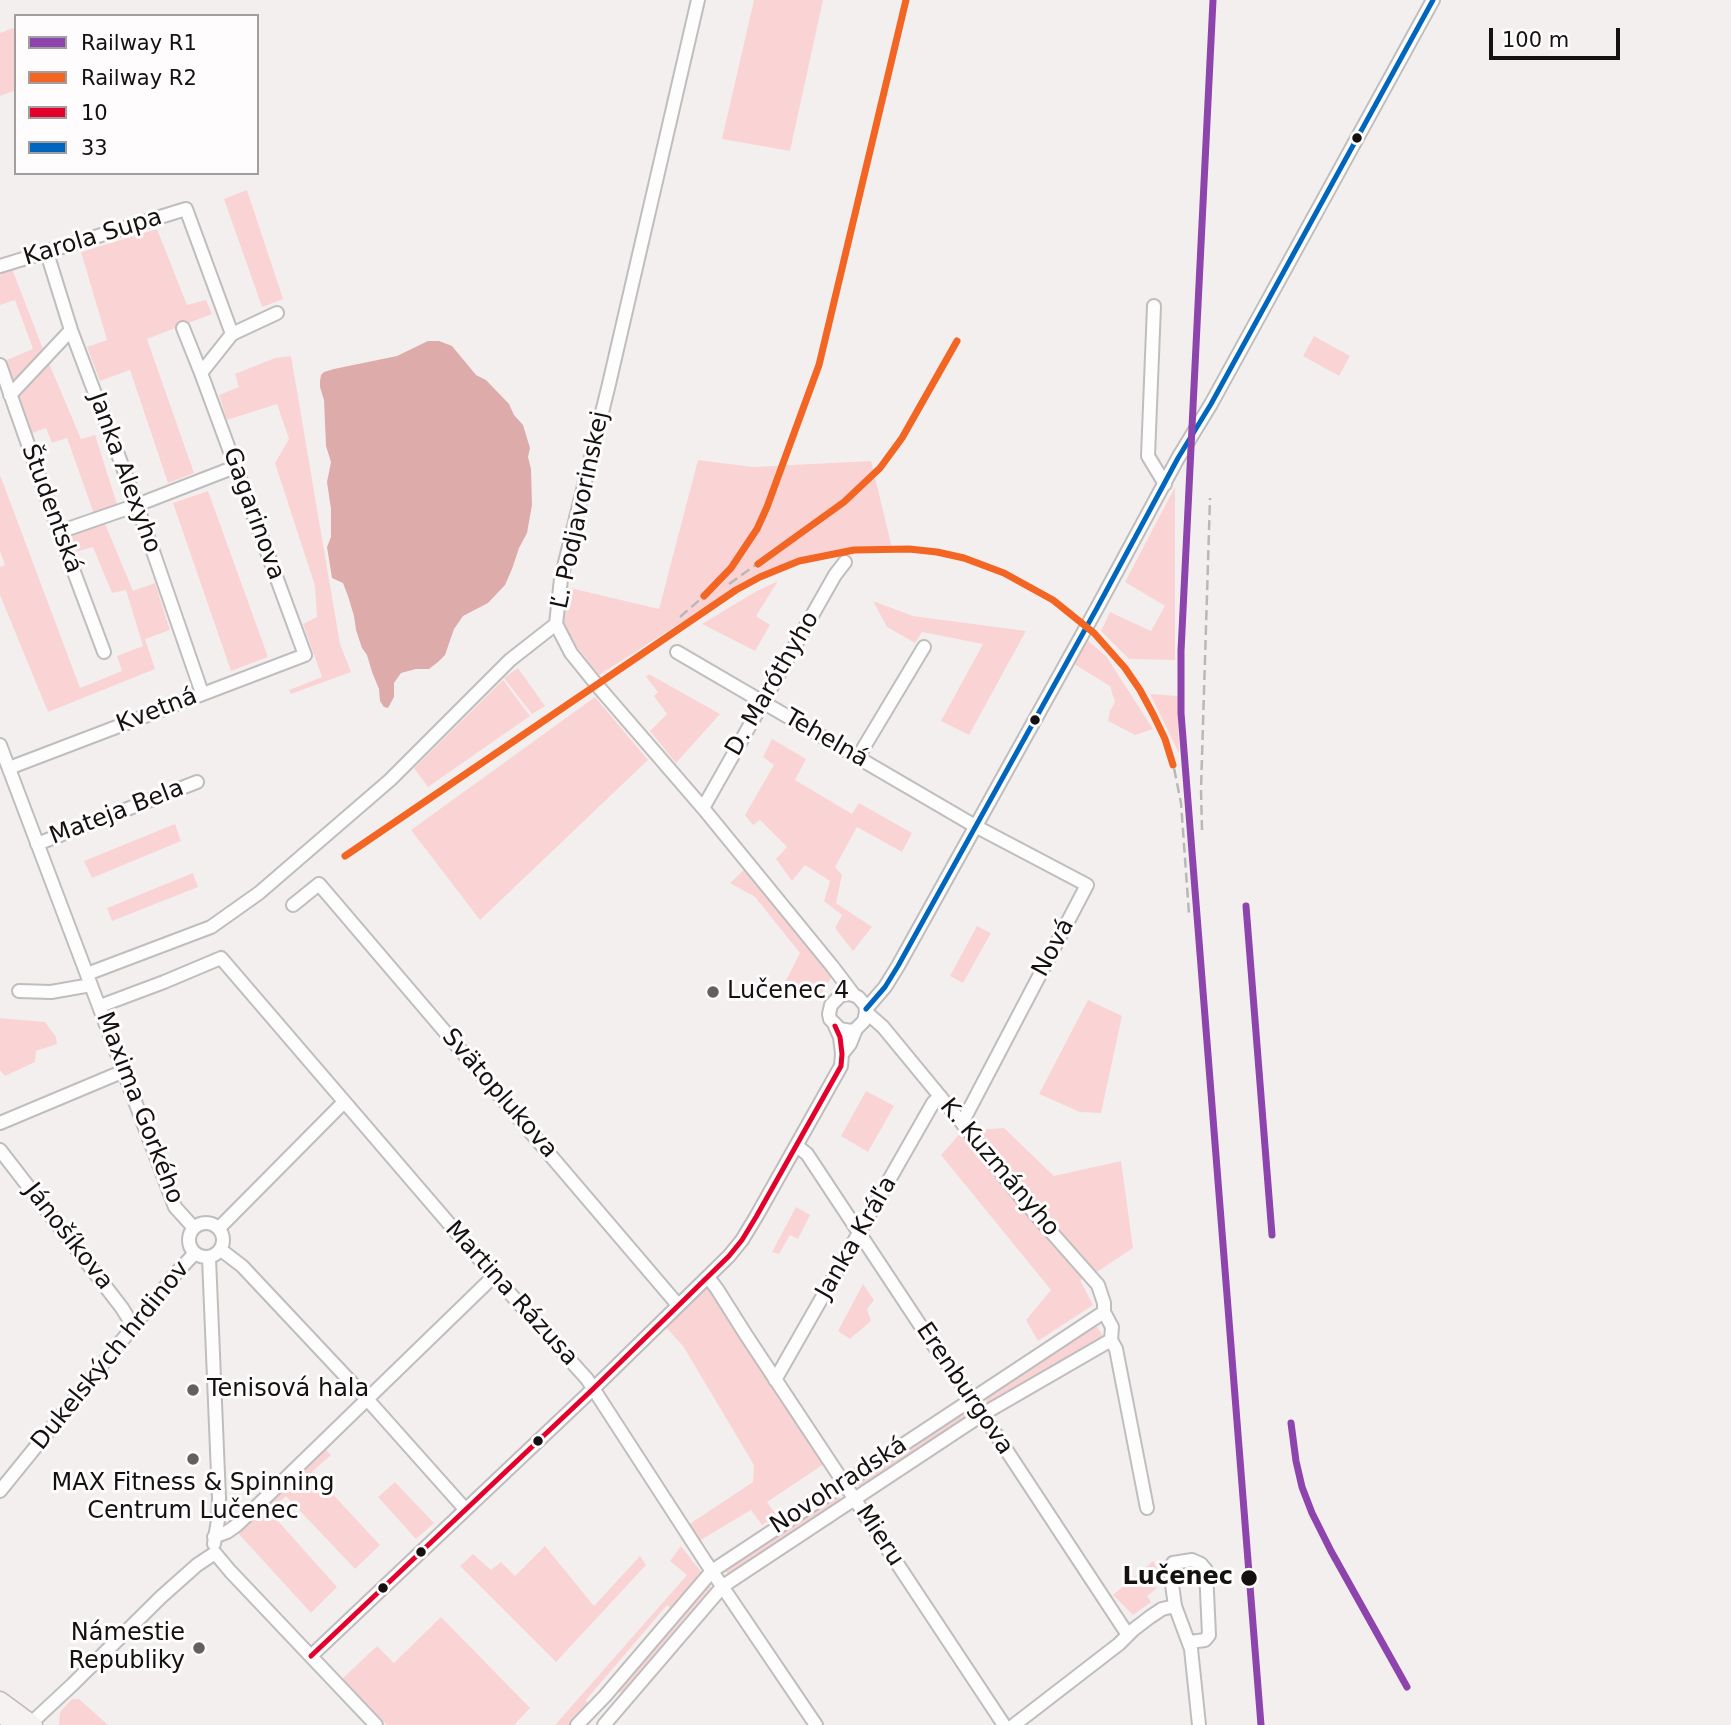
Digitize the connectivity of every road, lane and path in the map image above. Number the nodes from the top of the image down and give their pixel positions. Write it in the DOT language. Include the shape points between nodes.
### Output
graph roads {
  1 [pos="698,0"];
  2 [pos="1433,0"];
  3 [pos="47,253"];
  4 [pos="0,266"];
  5 [pos="1154,306"];
  6 [pos="277,313"];
  7 [pos="183,328"];
  8 [pos="71,330"];
  9 [pos="232,334"];
  10 [pos="0,365"];
  11 [pos="201,373"];
  12 [pos="10,395"];
  13 [pos="234,467"];
  14 [pos="1165,484"];
  15 [pos="137,505"];
  16 [pos="59,532"];
  17 [pos="845,562"];
  18 [pos="556,624"];
  19 [pos="923,647"];
  20 [pos="104,652"];
  21 [pos="677,652"];
  22 [pos="305,654"];
  23 [pos="202,693"];
  24 [pos="762,702"];
  25 [pos="0,745"];
  26 [pos="859,757"];
  27 [pos="9,768"];
  28 [pos="197,782"];
  29 [pos="703,808"];
  30 [pos="975,826"];
  31 [pos="37,844"];
  32 [pos="293,905"];
  33 [pos="837,973"];
  34 [pos="89,980"];
  35 [pos="882,990"];
  36 [pos="19,991"];
  37 [pos="856,996"];
  38 [pos="837,998"];
  39 [pos="100,1006"];
  40 [pos="862,1018"];
  41 [pos="835,1026"];
  42 [pos="883,1027"];
  43 [pos="842,1055"];
  44 [pos="124,1071"];
  45 [pos="940,1096"];
  46 [pos="344,1102"];
  47 [pos="0,1123"];
  48 [pos="962,1123"];
  49 [pos="797,1146"];
  50 [pos="0,1150"];
  51 [pos="194,1228"];
  52 [pos="219,1228"];
  53 [pos="860,1233"];
  54 [pos="221,1250"];
  55 [pos="195,1253"];
  56 [pos="209,1258"];
  57 [pos="494,1276"];
  58 [pos="708,1277"];
  59 [pos="678,1305"];
  60 [pos="1104,1312"];
  61 [pos="133,1326"];
  62 [pos="1111,1340"];
  63 [pos="775,1380"];
  64 [pos="593,1389"];
  65 [pos="972,1398"];
  66 [pos="367,1399"];
  67 [pos="983,1415"];
  68 [pos="844,1483"];
  69 [pos="0,1491"];
  70 [pos="854,1499"];
  71 [pos="1147,1508"];
  72 [pos="466,1510"];
  73 [pos="215,1537"];
  74 [pos="215,1553"];
  75 [pos="712,1571"];
  76 [pos="723,1586"];
  77 [pos="1175,1606"];
  78 [pos="1128,1635"];
  79 [pos="1190,1642"];
  80 [pos="311,1656"];
  81 [pos="604,1696"];
  82 [pos="0,1700"];
  83 [pos="619,1707"];
  84 [pos="0,1714"];
  85 [pos="27,1724"];
  86 [pos="376,1725"];
  87 [pos="577,1725"];
  88 [pos="604,1725"];
  89 [pos="816,1725"];
  90 [pos="1004,1725"];
  91 [pos="1014,1725"];
  92 [pos="1199,1725"];
  1 -- 18 [label="street, Ľ. Podjavorinskej" via="561,579"];
  2 -- 14 [label="street"];
  3 -- 4 [label="street, Karola Supa"];
  3 -- 8 [label="street, Janka Alexyho"];
  3 -- 9 [label="street, Karola Supa" via="186,209"];
  5 -- 14 [label="street" via="1148,456"];
  6 -- 9 [label="street"];
  7 -- 11 [label="street, Gagarinova"];
  8 -- 12 [label="street"];
  8 -- 15 [label="street, Janka Alexyho"];
  9 -- 11 [label="street"];
  10 -- 12 [label="street, Študentská"];
  11 -- 13 [label="street, Gagarinova"];
  12 -- 16 [label="street, Študentská"];
  13 -- 15 [label="street"];
  13 -- 22 [label="street, Gagarinova"];
  14 -- 30 [label="street"];
  15 -- 16 [label="street"];
  15 -- 23 [label="street, Janka Alexyho"];
  16 -- 20 [label="street, Študentská"];
  17 -- 24 [label="street, D. Maróthyho"];
  18 -- 29 [label="street, Ľ. Podjavorinskej" via="571,653"];
  18 -- 34 [label="street" via="510,660 390,780 271,884 223,920"];
  19 -- 26 [label="street"];
  21 -- 24 [label="street, Tehelná"];
  22 -- 23 [label="street, Kvetná"];
  23 -- 27 [label="street, Kvetná"];
  24 -- 26 [label="street, Tehelná"];
  24 -- 29 [label="street, D. Maróthyho"];
  25 -- 27 [label="street, Maxima Gorkého"];
  26 -- 30 [label="street, Tehelná"];
  27 -- 31 [label="street, Maxima Gorkého"];
  28 -- 31 [label="street, Mateja Bela"];
  29 -- 33 [label="street, Ľ. Podjavorinskej"];
  30 -- 35 [label="street"];
  30 -- 48 [label="street, Nová" via="1087,885"];
  31 -- 34 [label="street, Maxima Gorkého"];
  32 -- 59 [label="street, Svätoplukova" via="318,884"];
  33 -- 37 [label="street, Ľ. Podjavorinskej"];
  33 -- 38 [label="street"];
  34 -- 36 [label="street" via="51,992"];
  34 -- 39 [label="street, Maxima Gorkého"];
  35 -- 37 [label="street"];
  35 -- 40 [label="street"];
  35 -- 42 [label="street" via="877,1008"];
  37 -- 38 [label="street"];
  37 -- 40 [label="street" via="863,1002"];
  38 -- 41 [label="street" via="830,1010"];
  39 -- 44 [label="street, Maxima Gorkého"];
  39 -- 46 [label="street, Martina Rázusa" via="221,958"];
  40 -- 41 [label="street" via="845,1031"];
  40 -- 42 [label="street"];
  40 -- 43 [label="street"];
  41 -- 43 [label="street"];
  42 -- 45 [label="street, K. Kuzmányho"];
  43 -- 49 [label="street" via="841,1066"];
  44 -- 47 [label="street"];
  44 -- 51 [label="street, Maxima Gorkého" via="175,1207"];
  45 -- 48 [label="street, K. Kuzmányho"];
  45 -- 53 [label="street, Janka Kráľa"];
  46 -- 52 [label="street"];
  46 -- 57 [label="street, Martina Rázusa"];
  48 -- 60 [label="street, K. Kuzmányho" via="1098,1284"];
  49 -- 53 [label="street, Erenburgova"];
  49 -- 58 [label="street" via="742,1240"];
  50 -- 61 [label="street, Jánošíkova"];
  51 -- 52 [label="street" via="207,1223"];
  51 -- 55 [label="street" via="189,1241"];
  52 -- 54 [label="street" via="224,1239"];
  53 -- 63 [label="street, Janka Kráľa"];
  53 -- 65 [label="street, Erenburgova"];
  54 -- 56 [label="street"];
  54 -- 66 [label="street" via="242,1266"];
  55 -- 56 [label="street"];
  55 -- 61 [label="street, Dukelských hrdinov"];
  56 -- 73 [label="street" via="219,1498"];
  57 -- 64 [label="street, Martina Rázusa"];
  57 -- 66 [label="street"];
  58 -- 59 [label="street"];
  58 -- 63 [label="street, Mieru"];
  59 -- 64 [label="street"];
  60 -- 62 [label="street, K. Kuzmányho" via="1112,1327"];
  60 -- 65 [label="street, Novohradská"];
  61 -- 69 [label="street, Dukelských hrdinov"];
  62 -- 67 [label="street, Novohradská"];
  62 -- 71 [label="street, K. Kuzmányho"];
  63 -- 68 [label="street, Mieru"];
  64 -- 72 [label="street"];
  64 -- 75 [label="street, Martina Rázusa"];
  65 -- 67 [label="street, Erenburgova"];
  65 -- 68 [label="street, Novohradská"];
  66 -- 72 [label="street"];
  66 -- 73 [label="street" via="244,1518"];
  67 -- 70 [label="street, Novohradská"];
  67 -- 78 [label="street, Erenburgova"];
  68 -- 70 [label="street, Mieru"];
  68 -- 75 [label="street, Novohradská"];
  70 -- 76 [label="street, Novohradská"];
  70 -- 90 [label="street, Mieru"];
  72 -- 80 [label="street"];
  73 -- 74 [label="street"];
  74 -- 80 [label="street"];
  74 -- 85 [label="street" via="161,1597"];
  75 -- 76 [label="street, Martina Rázusa"];
  75 -- 81 [label="street, Novohradská"];
  76 -- 83 [label="street, Novohradská"];
  76 -- 89 [label="street, Martina Rázusa"];
  77 -- 78 [label="street" via="1156,1612"];
  77 -- 79 [label="street"];
  77 -- 79 [label="street" via="1170,1567 1198,1562 1206,1570 1209,1635"];
  78 -- 91 [label="street"];
  79 -- 92 [label="street"];
  80 -- 86 [label="street"];
  81 -- 83 [label="street"];
  81 -- 87 [label="street, Novohradská"];
  82 -- 85 [label="main road"];
  83 -- 88 [label="street, Novohradská"];
  84 -- 85 [label="main road"];
}
